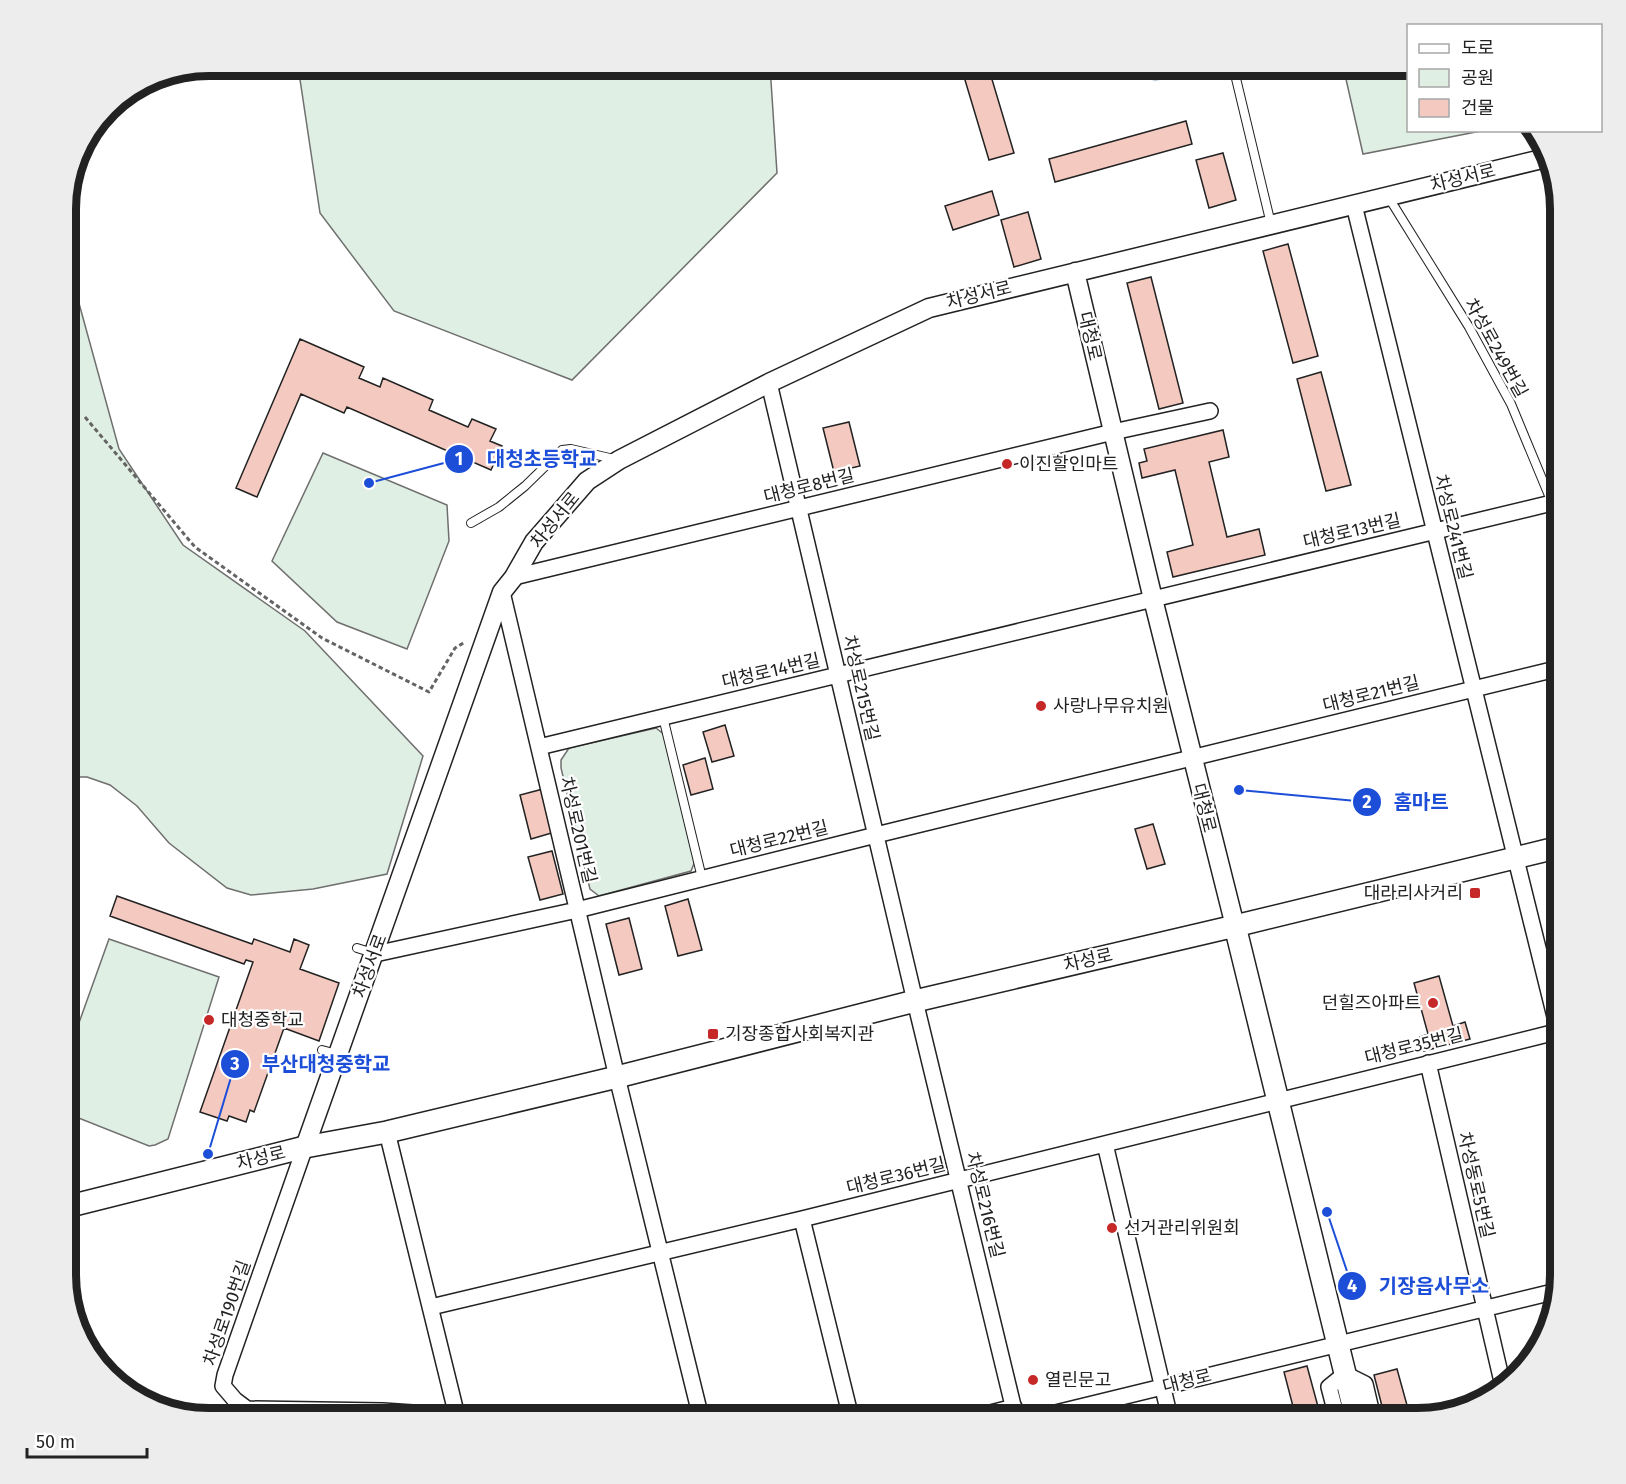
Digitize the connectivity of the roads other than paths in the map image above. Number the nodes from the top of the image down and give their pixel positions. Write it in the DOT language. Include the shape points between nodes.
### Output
graph roads {
  1 [pos="1235,76"];
  2 [pos="1539,160"];
  3 [pos="1389,196"];
  4 [pos="1354,205"];
  5 [pos="1271,224"];
  6 [pos="1075,272"];
  7 [pos="769,383"];
  8 [pos="1210,411"];
  9 [pos="1113,432"];
  10 [pos="619,460"];
  11 [pos="1549,487"];
  12 [pos="1549,504"];
  13 [pos="799,509"];
  14 [pos="471,523"];
  15 [pos="1434,531"];
  16 [pos="514,577"];
  17 [pos="502,592"];
  18 [pos="1153,599"];
  19 [pos="1549,671"];
  20 [pos="838,675"];
  21 [pos="1473,690"];
  22 [pos="663,717"];
  23 [pos="539,747"];
  24 [pos="1192,758"];
  25 [pos="876,835"];
  26 [pos="1550,850"];
  27 [pos="1515,858"];
  28 [pos="702,878"];
  29 [pos="577,910"];
  30 [pos="1234,926"];
  31 [pos="357,948"];
  32 [pos="375,954"];
  33 [pos="1550,996"];
  34 [pos="915,1001"];
  35 [pos="1550,1035"];
  36 [pos="1428,1063"];
  37 [pos="617,1077"];
  38 [pos="1278,1101"];
  39 [pos="387,1132"];
  40 [pos="1105,1144"];
  41 [pos="306,1148"];
  42 [pos="959,1180"];
  43 [pos="77,1204"];
  44 [pos="802,1220"];
  45 [pos="660,1252"];
  46 [pos="1548,1293"];
  47 [pos="431,1307"];
  48 [pos="1485,1308"];
  49 [pos="1338,1344"];
  50 [pos="1345,1374"];
  51 [pos="1501,1377"];
  52 [pos="1163,1387"];
  53 [pos="246,1408"];
  54 [pos="460,1408"];
  55 [pos="699,1408"];
  56 [pos="849,1408"];
  57 [pos="1014,1408"];
  58 [pos="1076,1408"];
  59 [pos="1168,1408"];
  60 [pos="1334,1408"];
  61 [pos="1354,1408"];
  62 [pos="1371,1408"];
  1 -- 5 [label="lane"];
  2 -- 3 [label="street, 차성서로"];
  3 -- 4 [label="street, 차성서로"];
  3 -- 11 [label="lane, 차성로249번길" via="1469,327 1511,404"];
  4 -- 5 [label="street, 차성서로"];
  4 -- 15 [label="street, 차성로241번길"];
  5 -- 6 [label="street, 차성서로"];
  6 -- 7 [label="street, 차성서로" via="930,308"];
  6 -- 9 [label="street, 대청로"];
  7 -- 10 [label="street, 차성서로"];
  7 -- 13 [label="street, 차성로215번길"];
  8 -- 9 [label="street, 대청로8번길"];
  9 -- 13 [label="street, 대청로8번길"];
  9 -- 18 [label="street, 대청로"];
  10 -- 14 [label="lane" via="562,450 499,507"];
  10 -- 16 [label="street, 차성서로" via="587,481 534,542"];
  12 -- 15 [label="street, 대청로13번길"];
  13 -- 16 [label="street, 대청로8번길"];
  13 -- 20 [label="street, 차성로215번길"];
  15 -- 18 [label="street, 대청로13번길"];
  15 -- 21 [label="street, 차성로241번길"];
  16 -- 17 [label="street, 차성서로"];
  17 -- 23 [label="street, 차성로201번길"];
  17 -- 32 [label="street, 차성서로"];
  18 -- 20 [label="street, 대청로14번길"];
  18 -- 24 [label="street, 대청로"];
  19 -- 21 [label="street, 대청로21번길"];
  20 -- 22 [label="street, 대청로14번길"];
  20 -- 25 [label="street, 차성로215번길"];
  21 -- 24 [label="street, 대청로21번길"];
  21 -- 27 [label="street, 차성로241번길"];
  22 -- 23 [label="street, 대청로14번길"];
  22 -- 28 [label="lane"];
  23 -- 29 [label="street, 차성로201번길"];
  24 -- 25 [label="street, 대청로22번길"];
  24 -- 30 [label="street, 대청로"];
  25 -- 28 [label="street, 대청로22번길"];
  25 -- 34 [label="street, 차성로215번길"];
  26 -- 27 [label="main road, 차성로"];
  27 -- 30 [label="main road, 차성로"];
  27 -- 33 [label="street, 차성로241번길"];
  28 -- 29 [label="street, 대청로22번길"];
  29 -- 32 [label="street, 대청로22번길"];
  29 -- 37 [label="street, 차성로201번길"];
  30 -- 34 [label="main road, 차성로"];
  30 -- 38 [label="main road, 대청로"];
  31 -- 32 [label="lane"];
  32 -- 41 [label="street, 차성서로" via="331,1052"];
  34 -- 37 [label="main road, 차성로"];
  34 -- 42 [label="street, 차성로216번길"];
  35 -- 36 [label="street, 대청로35번길"];
  36 -- 38 [label="street, 대청로35번길"];
  36 -- 48 [label="street, 차성동로5번길"];
  37 -- 39 [label="main road, 차성로"];
  37 -- 45 [label="street"];
  38 -- 40 [label="street, 대청로36번길"];
  38 -- 49 [label="main road, 대청로"];
  39 -- 41 [label="main road, 차성로"];
  39 -- 47 [label="street"];
  40 -- 42 [label="street, 대청로36번길"];
  40 -- 52 [label="street"];
  41 -- 43 [label="main road, 차성로"];
  41 -- 53 [label="street, 차성로190번길" via="225,1376 223,1386"];
  42 -- 44 [label="street, 대청로36번길"];
  42 -- 57 [label="street, 차성로216번길"];
  44 -- 45 [label="street, 대청로36번길"];
  44 -- 56 [label="street"];
  45 -- 47 [label="street, 대청로36번길"];
  45 -- 55 [label="street"];
  46 -- 48 [label="street"];
  47 -- 54 [label="street"];
  48 -- 49 [label="street"];
  48 -- 51 [label="street, 차성동로5번길"];
  49 -- 50 [label="main road, 대청로"];
  49 -- 52 [label="street, 대청로"];
  50 -- 60 [label="street" via="1329,1387"];
  50 -- 61 [label="main road, 대청로"];
  50 -- 62 [label="street" via="1365,1384"];
  52 -- 58 [label="street, 대청로"];
  52 -- 59 [label="street"];
}
